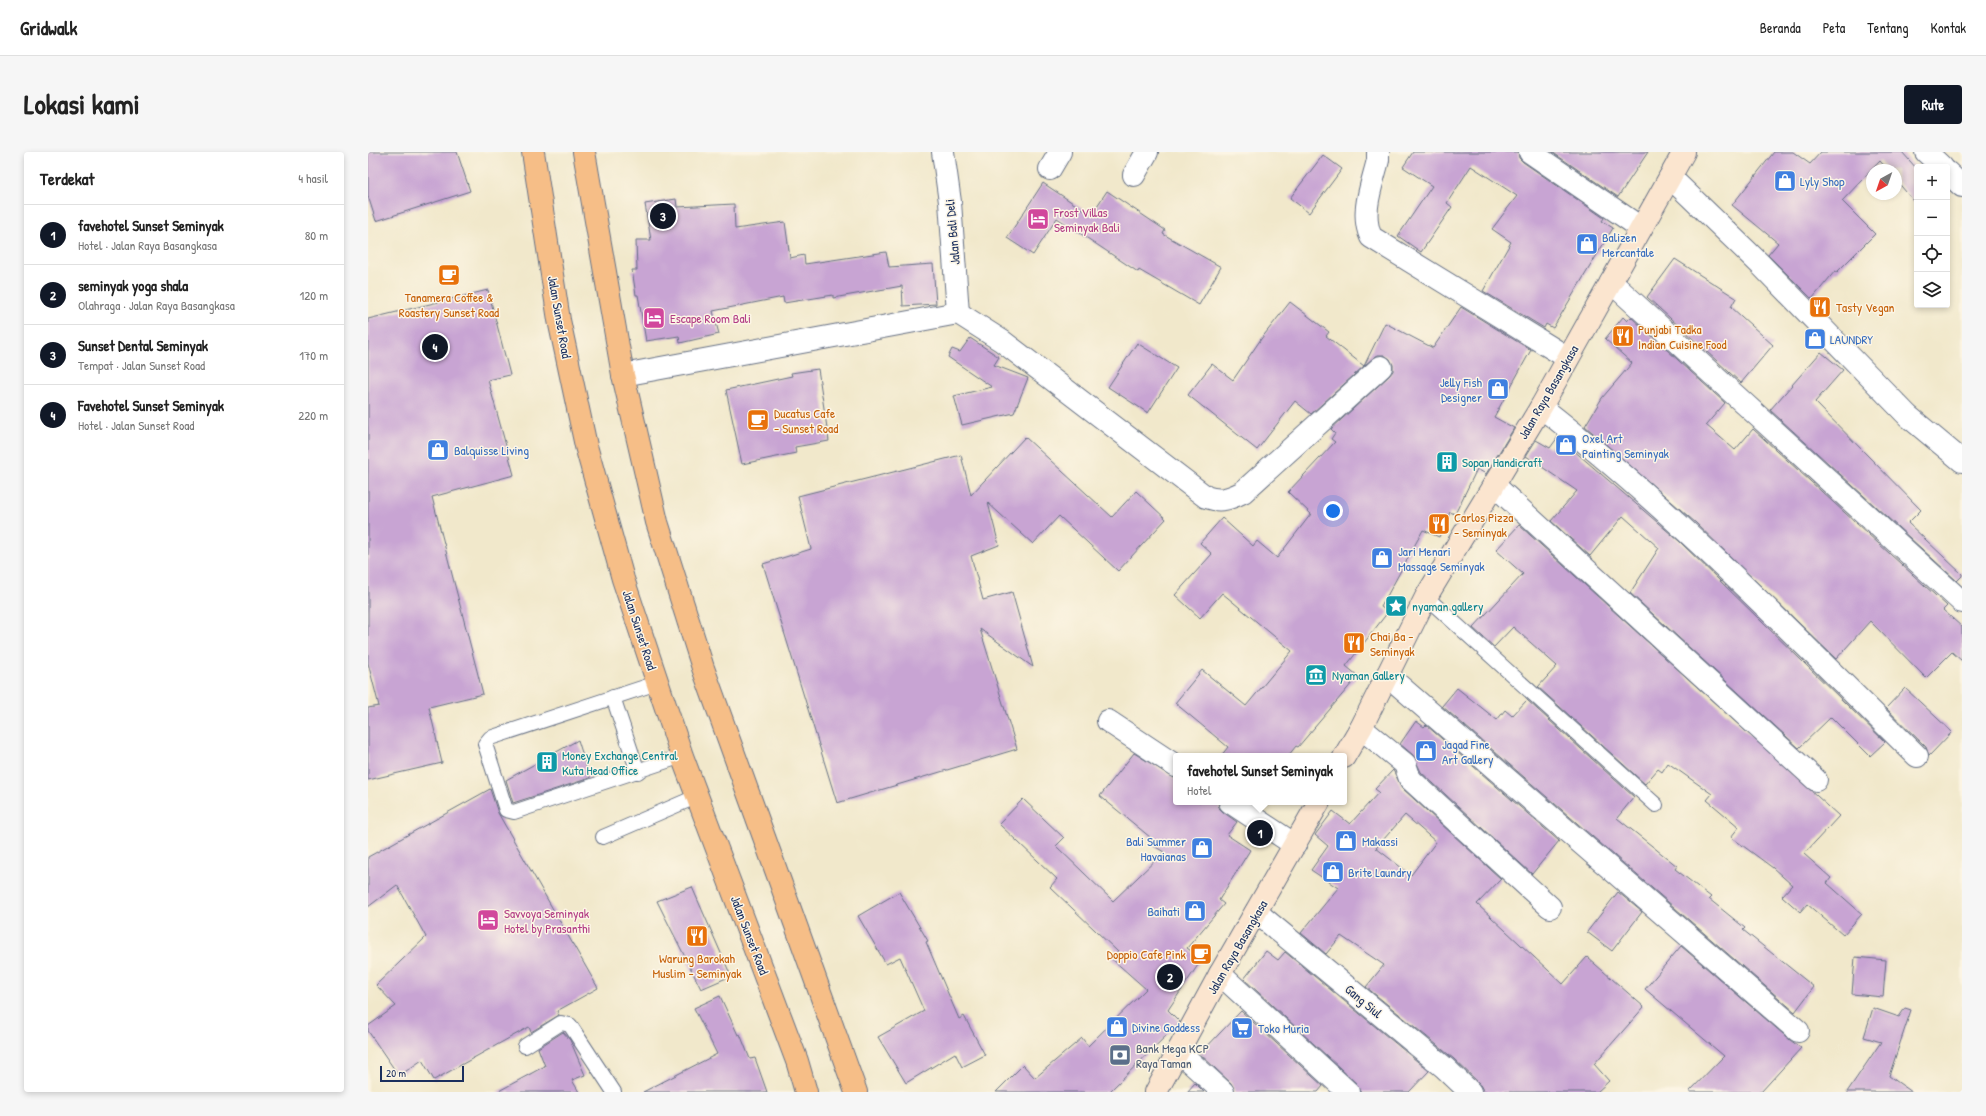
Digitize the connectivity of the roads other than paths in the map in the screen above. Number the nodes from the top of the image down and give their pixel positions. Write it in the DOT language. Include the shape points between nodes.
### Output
graph roads {
  1 [pos="533,152"];
  2 [pos="584,152"];
  3 [pos="943,152"];
  4 [pos="1148,152"];
  5 [pos="1378,152"];
  6 [pos="1530,152"];
  7 [pos="1684,152"];
  8 [pos="1926,152"];
  9 [pos="1939,164"];
  10 [pos="1134,175"];
  11 [pos="1950,175"];
  12 [pos="1670,177"];
  13 [pos="1962,186"];
  14 [pos="1641,228"];
  15 [pos="1611,282"];
  16 [pos="958,313"];
  17 [pos="1568,358"];
  18 [pos="1381,367"];
  19 [pos="623,375"];
  20 [pos="1541,407"];
  21 [pos="1962,461"];
  22 [pos="1494,485"];
  23 [pos="1426,597"];
  24 [pos="1962,602"];
  25 [pos="1387,674"];
  26 [pos="657,683"];
  27 [pos="613,697"];
  28 [pos="1108,721"];
  29 [pos="1361,728"];
  30 [pos="1346,753"];
  31 [pos="682,756"];
  32 [pos="1918,756"];
  33 [pos="1173,764"];
  34 [pos="638,772"];
  35 [pos="1816,780"];
  36 [pos="698,796"];
  37 [pos="1235,805"];
  38 [pos="1317,805"];
  39 [pos="1656,805"];
  40 [pos="603,837"];
  41 [pos="1295,845"];
  42 [pos="1550,907"];
  43 [pos="1256,912"];
  44 [pos="1220,974"];
  45 [pos="1798,1031"];
  46 [pos="525,1046"];
  47 [pos="1178,1051"];
  48 [pos="614,1092"];
  49 [pos="806,1092"];
  50 [pos="856,1092"];
  51 [pos="1156,1092"];
  52 [pos="1223,1092"];
  53 [pos="1348,1092"];
  54 [pos="1470,1092"];
  1 -- 26 [label="highway, Jalan Sunset Road" via="559,320 586,446 623,579"];
  2 -- 19 [label="highway"];
  3 -- 16 [label="street, Jalan Bali Deli" via="950,202"];
  4 -- 10 [label="street"];
  5 -- 17 [label="street" via="1366,212 1367,229 1371,237"];
  6 -- 14 [label="street"];
  7 -- 12 [label="main road, Jalan Raya Basangkasa"];
  8 -- 9 [label="street"];
  11 -- 13 [label="street"];
  12 -- 14 [label="main road, Jalan Raya Basangkasa"];
  12 -- 21 [label="street" via="1760,264 1908,416"];
  14 -- 15 [label="main road, Jalan Raya Basangkasa"];
  15 -- 17 [label="main road, Jalan Raya Basangkasa"];
  15 -- 24 [label="street"];
  16 -- 18 [label="street" via="1002,341 1206,496 1216,500 1230,499 1243,492"];
  16 -- 19 [label="street"];
  17 -- 20 [label="main road, Jalan Raya Basangkasa"];
  19 -- 50 [label="highway" via="657,522 703,668"];
  20 -- 22 [label="main road, Jalan Raya Basangkasa"];
  20 -- 32 [label="street" via="1582,438 1643,491"];
  22 -- 23 [label="main road, Jalan Raya Basangkasa"];
  22 -- 35 [label="street"];
  23 -- 25 [label="main road, Jalan Raya Basangkasa"];
  23 -- 39 [label="lane"];
  25 -- 29 [label="main road, Jalan Raya Basangkasa"];
  25 -- 45 [label="street"];
  26 -- 27 [label="lane"];
  26 -- 31 [label="highway, Jalan Sunset Road"];
  27 -- 34 [label="lane"];
  27 -- 34 [label="lane" via="487,740 485,744 506,810 514,812"];
  28 -- 33 [label="street"];
  29 -- 30 [label="main road, Jalan Raya Basangkasa"];
  29 -- 42 [label="street" via="1405,764 1410,779"];
  31 -- 34 [label="lane"];
  31 -- 36 [label="highway, Jalan Sunset Road"];
  36 -- 40 [label="lane"];
  36 -- 49 [label="highway, Jalan Sunset Road"];
  37 -- 41 [label="street"];
  38 -- 41 [label="main road, Jalan Raya Basangkasa"];
  41 -- 43 [label="main road, Jalan Raya Basangkasa"];
  43 -- 44 [label="main road, Jalan Raya Basangkasa"];
  43 -- 54 [label="street, Gang Siul" via="1439,1063"];
  44 -- 47 [label="main road, Jalan Raya Basangkasa"];
  44 -- 53 [label="street"];
  46 -- 48 [label="lane" via="560,1023 570,1025"];
  47 -- 51 [label="main road, Jalan Raya Basangkasa"];
  47 -- 52 [label="street"];
}
